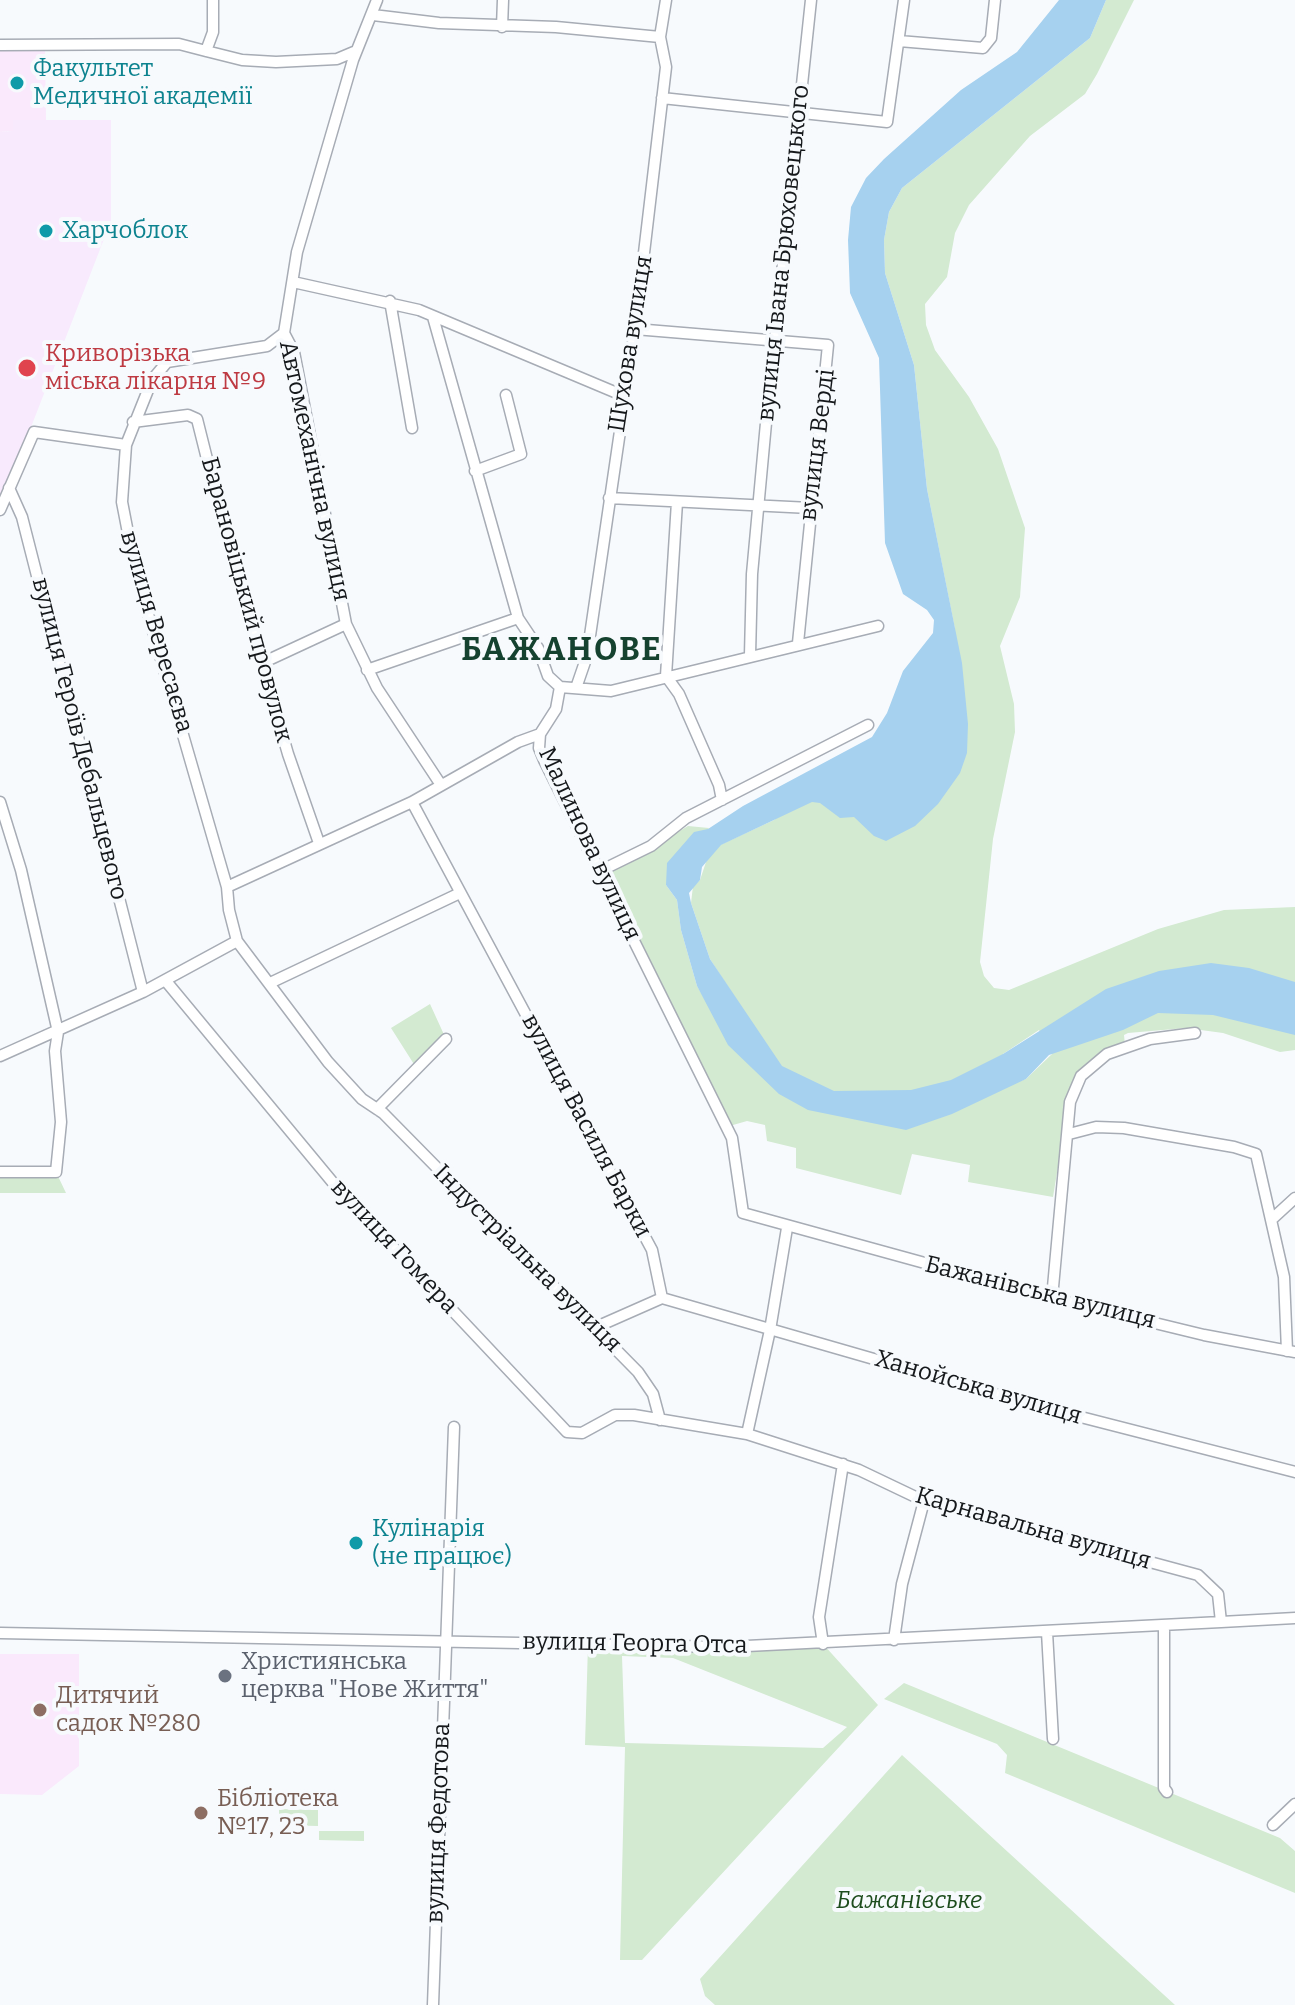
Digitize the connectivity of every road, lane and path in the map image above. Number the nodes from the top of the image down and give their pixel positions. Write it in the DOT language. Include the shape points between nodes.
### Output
graph roads {
  1 [pos="213,0"];
  2 [pos="377,0"];
  3 [pos="503,0"];
  4 [pos="666,0"];
  5 [pos="811,0"];
  6 [pos="904,0"];
  7 [pos="995,0"];
  8 [pos="373,15"];
  9 [pos="502,27"];
  10 [pos="660,37"];
  11 [pos="899,41"];
  12 [pos="0,45"];
  13 [pos="206,51"];
  14 [pos="356,51"];
  15 [pos="662,98"];
  16 [pos="797,111"];
  17 [pos="293,282"];
  18 [pos="390,301"];
  19 [pos="433,317"];
  20 [pos="635,329"];
  21 [pos="284,333"];
  22 [pos="777,341"];
  23 [pos="506,395"];
  24 [pos="624,396"];
  25 [pos="133,422"];
  26 [pos="412,428"];
  27 [pos="126,445"];
  28 [pos="475,471"];
  29 [pos="9,488"];
  30 [pos="609,498"];
  31 [pos="677,502"];
  32 [pos="758,506"];
  33 [pos="810,508"];
  34 [pos="0,510"];
  35 [pos="518,618"];
  36 [pos="346,624"];
  37 [pos="878,626"];
  38 [pos="798,643"];
  39 [pos="750,655"];
  40 [pos="262,663"];
  41 [pos="367,670"];
  42 [pos="666,676"];
  43 [pos="560,687"];
  44 [pos="576,688"];
  45 [pos="868,725"];
  46 [pos="540,734"];
  47 [pos="441,785"];
  48 [pos="722,800"];
  49 [pos="0,802"];
  50 [pos="412,802"];
  51 [pos="319,843"];
  52 [pos="600,871"];
  53 [pos="227,887"];
  54 [pos="460,893"];
  55 [pos="237,941"];
  56 [pos="165,980"];
  57 [pos="270,983"];
  58 [pos="143,992"];
  59 [pos="58,1032"];
  60 [pos="1195,1033"];
  61 [pos="446,1039"];
  62 [pos="0,1056"];
  63 [pos="377,1109"];
  64 [pos="1069,1134"];
  65 [pos="0,1172"];
  66 [pos="1295,1198"];
  67 [pos="1271,1220"];
  68 [pos="787,1228"];
  69 [pos="662,1298"];
  70 [pos="1052,1298"];
  71 [pos="594,1328"];
  72 [pos="770,1330"];
  73 [pos="1291,1351"];
  74 [pos="660,1420"];
  75 [pos="454,1427"];
  76 [pos="747,1434"];
  77 [pos="843,1464"];
  78 [pos="1295,1472"];
  79 [pos="924,1501"];
  80 [pos="1295,1618"];
  81 [pos="1221,1622"];
  82 [pos="1164,1626"];
  83 [pos="1047,1632"];
  84 [pos="0,1633"];
  85 [pos="894,1640"];
  86 [pos="444,1641"];
  87 [pos="823,1644"];
  88 [pos="1053,1739"];
  89 [pos="1167,1792"];
  90 [pos="1295,1804"];
  91 [pos="1273,1825"];
  92 [pos="433,2005"];
  1 -- 13 [label="street" via="213,32"];
  2 -- 8 [label="street, Автомеханічна вулиця"];
  3 -- 9 [label="street"];
  4 -- 10 [label="street, Шухова вулиця"];
  5 -- 16 [label="street, вулиця Івана Брюховецького"];
  6 -- 11 [label="street"];
  7 -- 11 [label="street" via="991,38 983,48"];
  8 -- 9 [label="street"];
  8 -- 14 [label="street, Автомеханічна вулиця"];
  9 -- 10 [label="street"];
  10 -- 15 [label="street, Шухова вулиця" via="665,56"];
  11 -- 16 [label="street" via="887,122"];
  12 -- 13 [label="street" via="179,44"];
  13 -- 14 [label="street" via="276,62 337,59"];
  14 -- 17 [label="street, Автомеханічна вулиця" via="297,252"];
  15 -- 16 [label="street"];
  15 -- 20 [label="street, Шухова вулиця"];
  16 -- 22 [label="street, вулиця Івана Брюховецького"];
  17 -- 18 [label="street"];
  17 -- 21 [label="street, Автомеханічна вулиця"];
  18 -- 19 [label="street"];
  18 -- 26 [label="street"];
  19 -- 24 [label="street"];
  19 -- 28 [label="street"];
  20 -- 22 [label="street, вулиця Верді"];
  20 -- 24 [label="street, Шухова вулиця"];
  21 -- 25 [label="street, вулиця Вересаєва" via="267,346 167,362 152,380"];
  21 -- 36 [label="street, Автомеханічна вулиця" via="294,352"];
  22 -- 32 [label="street, вулиця Івана Брюховецького"];
  22 -- 33 [label="street, вулиця Верді" via="823,343 829,350"];
  23 -- 28 [label="street" via="521,454"];
  24 -- 30 [label="street, Шухова вулиця"];
  25 -- 27 [label="street, вулиця Вересаєва"];
  25 -- 40 [label="street, Барановіцький провулок" via="188,415 197,419"];
  27 -- 29 [label="street" via="34,432"];
  27 -- 53 [label="street, вулиця Вересаєва" via="122,502 135,569"];
  28 -- 35 [label="street"];
  29 -- 34 [label="street"];
  29 -- 58 [label="street, вулиця Героїв Дебальцевого" via="27,533"];
  30 -- 31 [label="street"];
  30 -- 44 [label="street, Шухова вулиця" via="587,656"];
  31 -- 32 [label="street"];
  31 -- 42 [label="street"];
  32 -- 33 [label="street"];
  32 -- 39 [label="street, вулиця Івана Брюховецького"];
  33 -- 38 [label="street, вулиця Верді"];
  35 -- 41 [label="street"];
  35 -- 43 [label="street" via="548,676"];
  36 -- 40 [label="street"];
  36 -- 41 [label="street, Автомеханічна вулиця"];
  37 -- 38 [label="street"];
  38 -- 39 [label="street"];
  39 -- 42 [label="street"];
  40 -- 51 [label="street, Барановіцький провулок"];
  41 -- 47 [label="street, Автомеханічна вулиця"];
  42 -- 44 [label="street" via="611,691"];
  42 -- 48 [label="street" via="679,694"];
  43 -- 44 [label="street"];
  43 -- 46 [label="street, Малинова вулиця" via="556,709"];
  45 -- 48 [label="street"];
  46 -- 47 [label="street"];
  46 -- 52 [label="street, Малинова вулиця" via="544,760"];
  47 -- 50 [label="street"];
  48 -- 52 [label="street" via="686,818 651,846"];
  49 -- 59 [label="street"];
  50 -- 51 [label="street"];
  50 -- 54 [label="street, вулиця Василя Барки"];
  51 -- 53 [label="street"];
  52 -- 68 [label="street, Малинова вулиця" via="732,1138 740,1207 748,1216"];
  53 -- 55 [label="street, Індустріальна вулиця"];
  54 -- 57 [label="street"];
  54 -- 69 [label="street, вулиця Василя Барки" via="652,1250"];
  55 -- 56 [label="street"];
  55 -- 57 [label="street, Індустріальна вулиця"];
  56 -- 58 [label="street"];
  56 -- 74 [label="street, вулиця Гомера" via="339,1190 560,1428 582,1433 615,1415"];
  57 -- 63 [label="street, Індустріальна вулиця" via="328,1062"];
  58 -- 59 [label="street"];
  59 -- 62 [label="street"];
  59 -- 65 [label="street" via="61,1122 56,1172"];
  60 -- 64 [label="street" via="1150,1039 1095,1061 1073,1090"];
  61 -- 63 [label="street"];
  63 -- 71 [label="street, Індустріальна вулиця"];
  64 -- 67 [label="street" via="1096,1127 1124,1128 1252,1151"];
  64 -- 70 [label="street"];
  66 -- 67 [label="street"];
  67 -- 73 [label="street" via="1284,1277"];
  68 -- 70 [label="street, Бажанівська вулиця"];
  68 -- 72 [label="street"];
  69 -- 71 [label="street"];
  69 -- 72 [label="street, Ханойська вулиця"];
  70 -- 73 [label="street, Бажанівська вулиця"];
  71 -- 74 [label="street, Індустріальна вулиця" via="645,1382"];
  72 -- 76 [label="street"];
  72 -- 78 [label="street, Ханойська вулиця"];
  74 -- 76 [label="street, вулиця Гомера"];
  75 -- 86 [label="street, вулиця Федотова"];
  76 -- 77 [label="street, Карнавальна вулиця"];
  77 -- 79 [label="street, Карнавальна вулиця"];
  77 -- 87 [label="street" via="820,1604"];
  79 -- 81 [label="street, Карнавальна вулиця" via="1198,1575 1218,1594"];
  79 -- 85 [label="street"];
  80 -- 81 [label="street"];
  81 -- 82 [label="street, вулиця Георга Отса"];
  82 -- 83 [label="street, вулиця Георга Отса"];
  82 -- 89 [label="street"];
  83 -- 85 [label="street, вулиця Георга Отса"];
  83 -- 88 [label="street"];
  84 -- 86 [label="street, вулиця Георга Отса"];
  85 -- 87 [label="street, вулиця Георга Отса"];
  86 -- 87 [label="street, вулиця Георга Отса"];
  86 -- 92 [label="street, вулиця Федотова"];
  90 -- 91 [label="street"];
}
